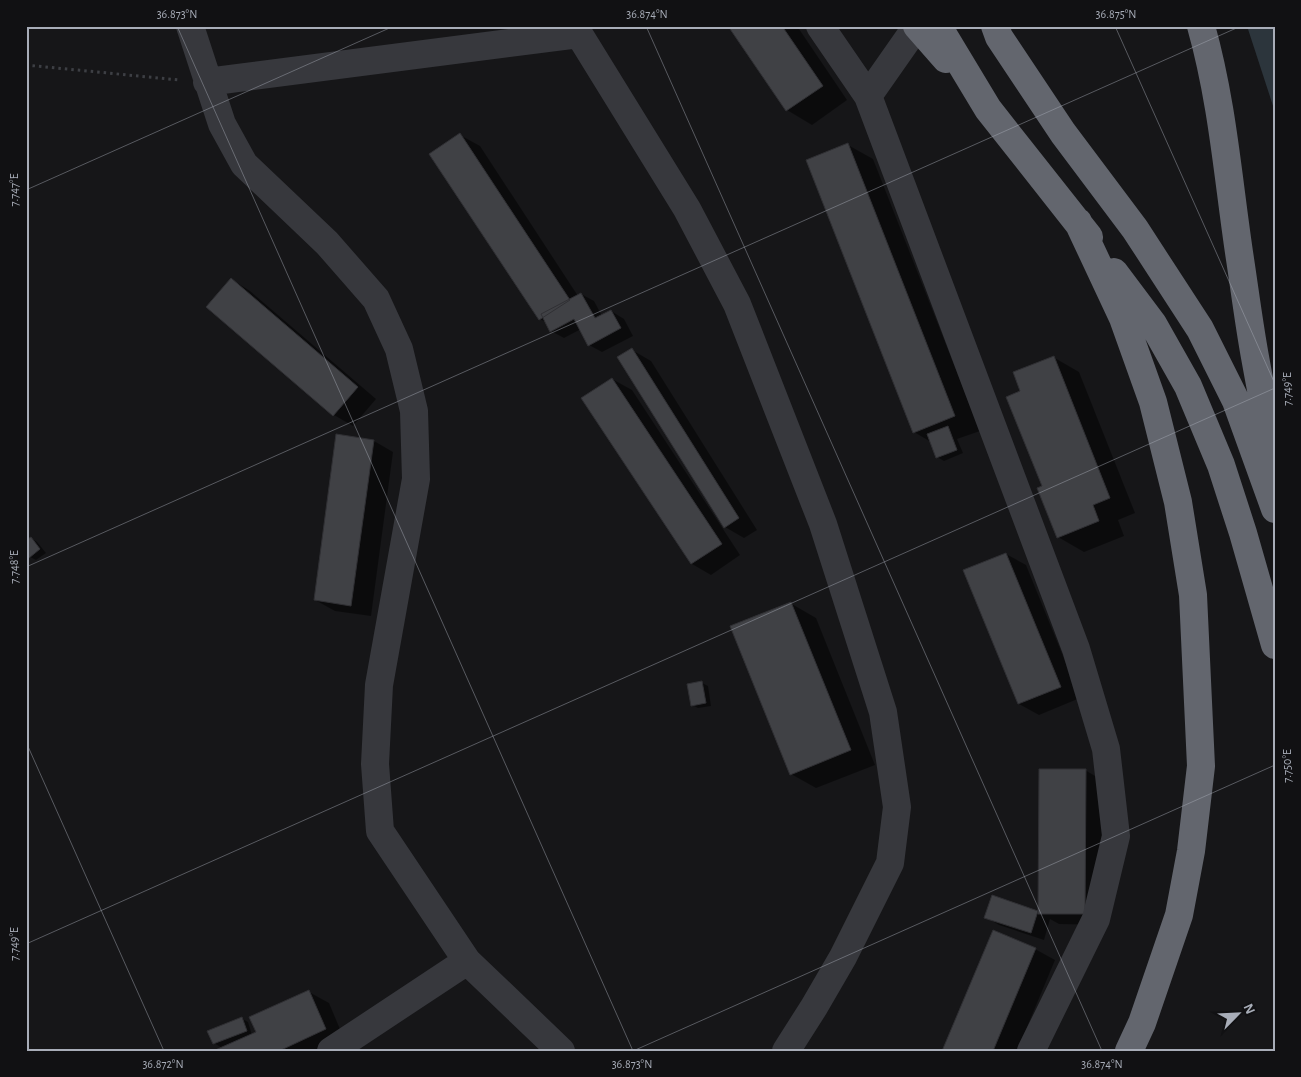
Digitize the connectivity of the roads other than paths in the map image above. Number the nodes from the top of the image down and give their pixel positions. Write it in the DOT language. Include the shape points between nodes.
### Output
graph roads {
  1 [pos="190,26"];
  2 [pos="820,26"];
  3 [pos="917,26"];
  4 [pos="940,26"];
  5 [pos="994,26"];
  6 [pos="1201,26"];
  7 [pos="577,29"];
  8 [pos="208,82"];
  9 [pos="868,96"];
  10 [pos="988,108"];
  11 [pos="1078,222"];
  12 [pos="1275,482"];
  13 [pos="1275,509"];
  14 [pos="1275,645"];
  15 [pos="466,962"];
  16 [pos="331,1051"];
  17 [pos="561,1051"];
  18 [pos="786,1051"];
  19 [pos="1031,1051"];
  20 [pos="1129,1051"];
  1 -- 8 [label="street"];
  2 -- 9 [label="street"];
  3 -- 9 [label="street"];
  3 -- 10 [label="highway"];
  4 -- 10 [label="highway"];
  5 -- 13 [label="highway" via="1063,133 1135,229 1200,329 1236,401"];
  6 -- 12 [label="highway" via="1213,68 1226,148"];
  7 -- 8 [label="street"];
  7 -- 18 [label="street" via="687,209 737,304 823,524 883,712 897,807 890,863 838,965"];
  8 -- 15 [label="street" via="222,124 244,164 328,243 376,298 399,349 414,411 416,479 379,686 375,764 380,831"];
  9 -- 19 [label="street" via="1076,649 1106,748 1116,836 1096,919"];
  10 -- 11 [label="highway"];
  11 -- 14 [label="highway" via="1153,324 1188,386 1221,465"];
  11 -- 20 [label="highway" via="1123,318 1153,402 1178,502 1193,595 1201,766 1191,851 1179,915"];
  15 -- 16 [label="street"];
  15 -- 17 [label="street"];
}
